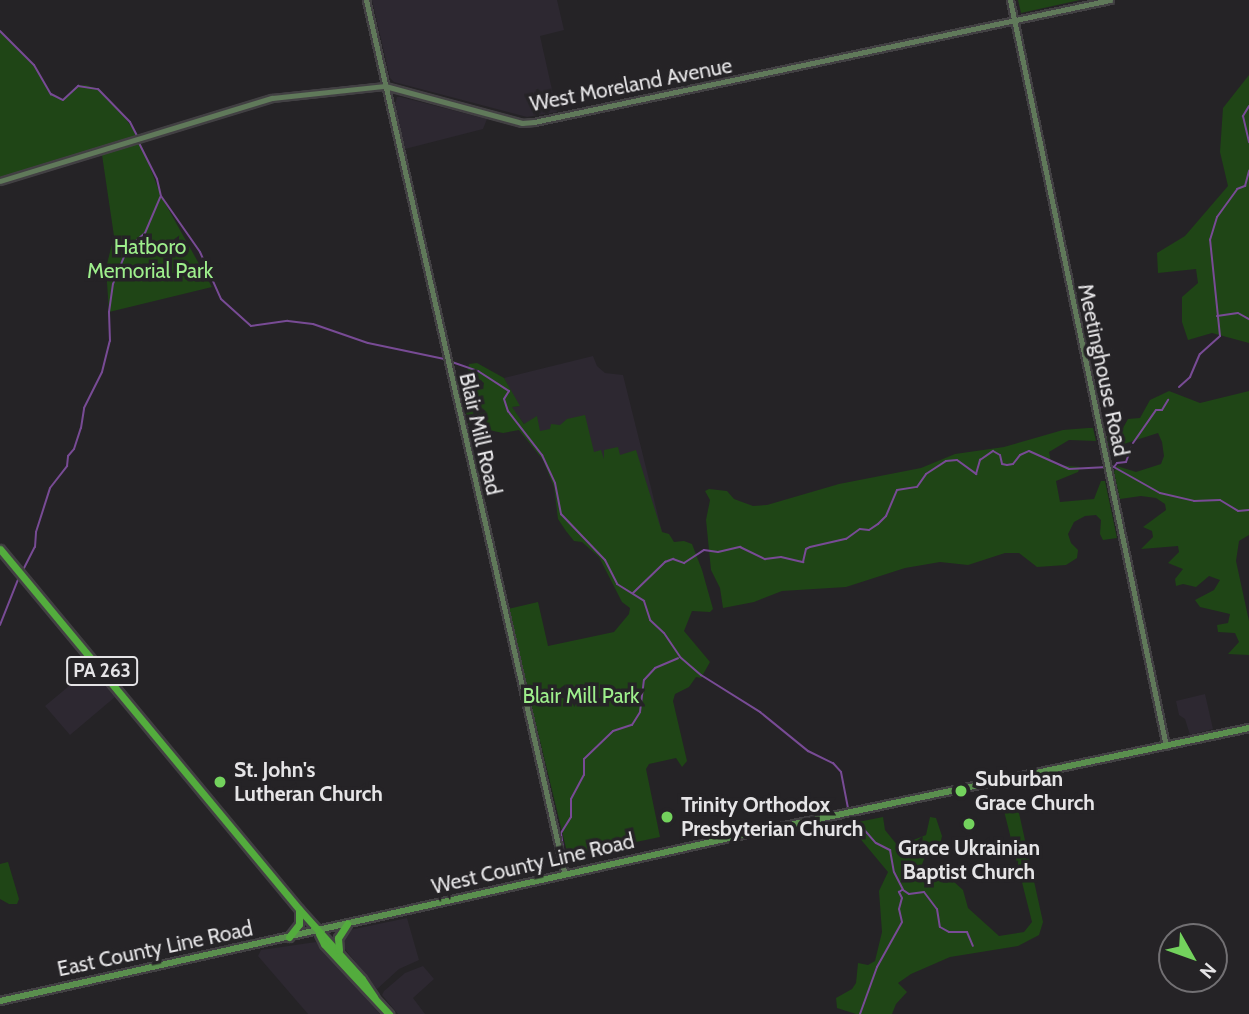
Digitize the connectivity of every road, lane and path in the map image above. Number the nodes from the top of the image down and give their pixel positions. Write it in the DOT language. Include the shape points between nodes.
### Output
graph roads {
  1 [pos="366,0"];
  2 [pos="1010,0"];
  3 [pos="1110,0"];
  4 [pos="1014,20"];
  5 [pos="385,86"];
  6 [pos="0,181"];
  7 [pos="0,549"];
  8 [pos="1249,728"];
  9 [pos="1166,746"];
  10 [pos="565,875"];
  11 [pos="299,909"];
  12 [pos="347,924"];
  13 [pos="317,930"];
  14 [pos="289,937"];
  15 [pos="340,954"];
  16 [pos="374,997"];
  17 [pos="0,1001"];
  18 [pos="389,1014"];
  1 -- 5 [label="street, Blair Mill Road"];
  2 -- 4 [label="street, Meetinghouse Road"];
  3 -- 4 [label="street, West Moreland Avenue"];
  4 -- 5 [label="street, West Moreland Avenue" via="534,122 522,123"];
  4 -- 9 [label="street, Meetinghouse Road"];
  5 -- 6 [label="street, West Moreland Avenue" via="272,98"];
  5 -- 10 [label="street, Blair Mill Road"];
  7 -- 11 [label="highway, PA 263"];
  8 -- 9 [label="main road, West County Line Road"];
  9 -- 10 [label="main road, West County Line Road"];
  10 -- 12 [label="main road, West County Line Road"];
  11 -- 13 [label="highway, PA 263"];
  11 -- 14 [label="highway" via="299,924"];
  12 -- 13 [label="main road, West County Line Road"];
  12 -- 15 [label="highway" via="337,943"];
  13 -- 14 [label="main road, East County Line Road"];
  13 -- 15 [label="highway, PA 263"];
  13 -- 16 [label="highway, PA 263" via="324,944"];
  14 -- 17 [label="main road, East County Line Road"];
  15 -- 16 [label="highway, PA 263"];
  16 -- 18 [label="highway, PA 263"];
}
